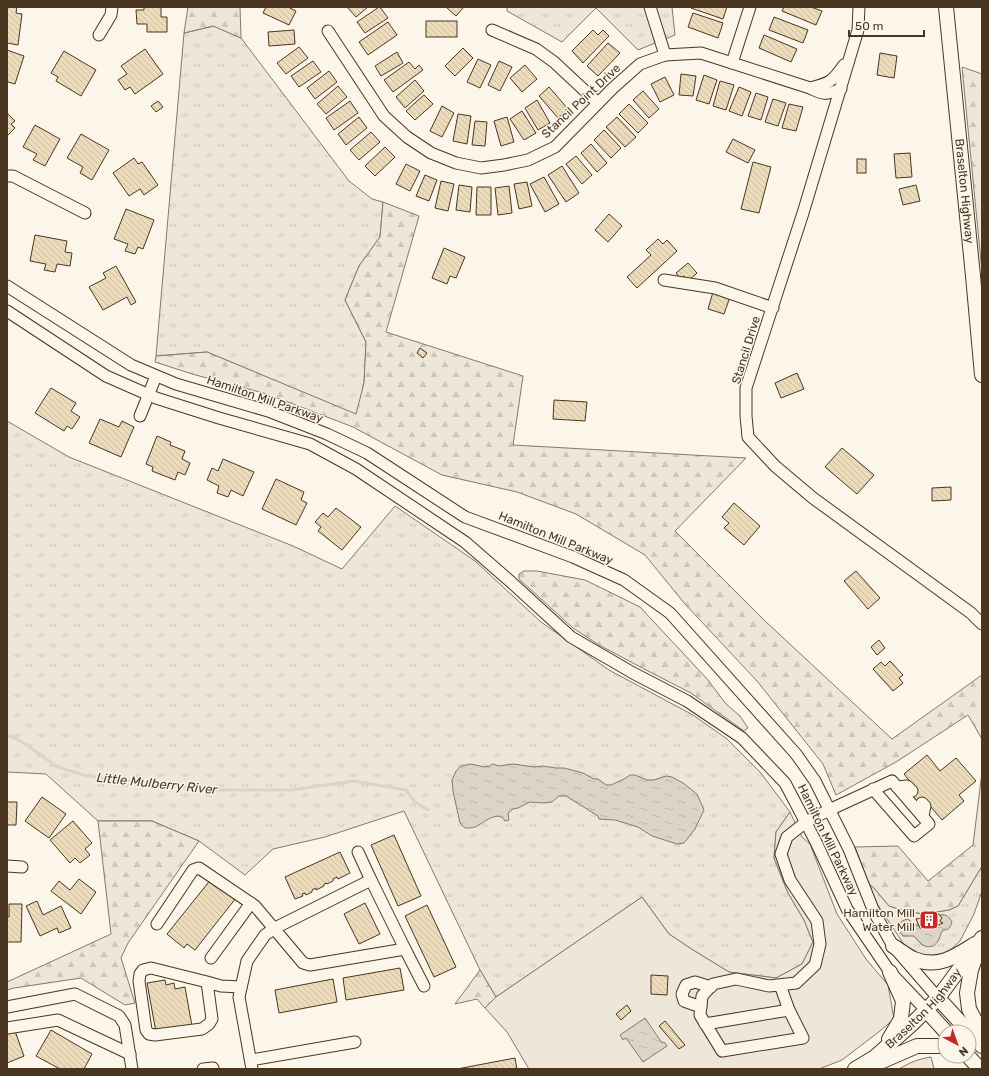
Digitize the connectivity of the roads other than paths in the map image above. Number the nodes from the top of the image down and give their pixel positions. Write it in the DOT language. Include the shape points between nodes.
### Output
graph roads {
  1 [pos="112,7"];
  2 [pos="650,7"];
  3 [pos="750,7"];
  4 [pos="858,7"];
  5 [pos="946,7"];
  6 [pos="492,30"];
  7 [pos="328,31"];
  8 [pos="99,35"];
  9 [pos="665,54"];
  10 [pos="850,57"];
  11 [pos="732,63"];
  12 [pos="810,88"];
  13 [pos="841,89"];
  14 [pos="598,103"];
  15 [pos="7,176"];
  16 [pos="85,214"];
  17 [pos="664,280"];
  18 [pos="7,286"];
  19 [pos="773,308"];
  20 [pos="7,311"];
  21 [pos="982,375"];
  22 [pos="156,376"];
  23 [pos="148,395"];
  24 [pos="140,416"];
  25 [pos="982,624"];
  26 [pos="897,787"];
  27 [pos="873,789"];
  28 [pos="912,791"];
  29 [pos="922,803"];
  30 [pos="830,810"];
  31 [pos="922,816"];
  32 [pos="806,822"];
  33 [pos="358,852"];
  34 [pos="7,866"];
  35 [pos="22,867"];
  36 [pos="371,880"];
  37 [pos="251,903"];
  38 [pos="157,924"];
  39 [pos="275,928"];
  40 [pos="981,940"];
  41 [pos="893,946"];
  42 [pos="405,949"];
  43 [pos="211,958"];
  44 [pos="890,972"];
  45 [pos="207,982"];
  46 [pos="780,984"];
  47 [pos="424,986"];
  48 [pos="241,987"];
  49 [pos="711,987"];
  50 [pos="938,998"];
  51 [pos="7,1007"];
  52 [pos="701,1007"];
  53 [pos="789,1010"];
  54 [pos="926,1010"];
  55 [pos="705,1024"];
  56 [pos="939,1024"];
  57 [pos="7,1028"];
  58 [pos="982,1034"];
  59 [pos="355,1042"];
  60 [pos="937,1046"];
  61 [pos="982,1046"];
  62 [pos="883,1050"];
  63 [pos="130,1054"];
  64 [pos="251,1065"];
  65 [pos="132,1069"];
  66 [pos="203,1069"];
  67 [pos="213,1069"];
  68 [pos="856,1069"];
  69 [pos="863,1069"];
  1 -- 8 [label="street" via="111,15"];
  2 -- 9 [label="street"];
  3 -- 11 [label="street"];
  4 -- 10 [label="street, Stancil Drive" via="858,30"];
  5 -- 21 [label="main road, Braselton Highway"];
  6 -- 14 [label="street" via="536,49 554,62"];
  7 -- 14 [label="street, Stancil Point Drive" via="384,116 407,137 431,153 456,163 480,168 528,160 555,147"];
  9 -- 11 [label="street, Stancil Point Drive" via="701,53"];
  9 -- 14 [label="street, Stancil Point Drive" via="640,64"];
  10 -- 12 [label="street" via="835,78 826,84"];
  10 -- 13 [label="street, Stancil Drive"];
  11 -- 12 [label="street, Stancil Point Drive"];
  12 -- 13 [label="street, Stancil Point Drive" via="828,94"];
  13 -- 19 [label="street, Stancil Drive"];
  15 -- 16 [label="street" via="12,176"];
  17 -- 19 [label="street" via="715,288"];
  18 -- 22 [label="street, Hamilton Mill Parkway" via="131,365"];
  19 -- 25 [label="street, Stancil Drive" via="746,388 748,437 774,466 813,498 971,613"];
  20 -- 23 [label="street, Hamilton Mill Parkway" via="106,376"];
  22 -- 23 [label="street"];
  22 -- 30 [label="street, Hamilton Mill Parkway" via="268,411 327,434 367,453 465,517 573,557 624,580 670,613 796,754 815,781"];
  23 -- 24 [label="street"];
  23 -- 32 [label="street, Hamilton Mill Parkway" via="310,444 356,469 465,542 571,637 687,701 742,738 785,783"];
  26 -- 27 [label="street" via="892,781"];
  26 -- 28 [label="street" via="907,786"];
  26 -- 31 [label="street"];
  27 -- 30 [label="street"];
  27 -- 31 [label="street" via="914,836 929,824"];
  29 -- 31 [label="street"];
  30 -- 32 [label="street"];
  30 -- 41 [label="street, Hamilton Mill Parkway" via="874,912"];
  32 -- 44 [label="street, Hamilton Mill Parkway" via="847,909"];
  32 -- 46 [label="street" via="787,837 781,854 790,880 817,921 820,944 815,965 796,983"];
  33 -- 36 [label="street"];
  34 -- 35 [label="street"];
  36 -- 39 [label="street"];
  36 -- 42 [label="street"];
  37 -- 38 [label="street" via="199,868 193,870"];
  37 -- 39 [label="street"];
  37 -- 43 [label="street"];
  39 -- 42 [label="street" via="302,963 310,965"];
  39 -- 48 [label="street" via="265,935 247,961"];
  40 -- 41 [label="main road" via="953,957 934,963 915,959"];
  40 -- 50 [label="main road, Braselton Highway"];
  40 -- 58 [label="main road" via="967,993 969,1009"];
  41 -- 50 [label="street, Hamilton Mill Parkway"];
  42 -- 47 [label="street"];
  44 -- 54 [label="street, Hamilton Mill Parkway"];
  44 -- 62 [label="main road" via="903,1001 901,1019"];
  45 -- 45 [label="street" via="212,1019 209,1024 202,1028 149,1034 146,1030 139,981 144,970 150,968"];
  45 -- 48 [label="street"];
  46 -- 49 [label="street" via="770,986 736,979 713,984"];
  46 -- 53 [label="street"];
  48 -- 64 [label="street" via="239,997"];
  49 -- 52 [label="street" via="702,996"];
  49 -- 52 [label="street" via="694,982 686,985 682,994 684,1001"];
  50 -- 54 [label="main road, Braselton Highway"];
  50 -- 61 [label="main road"];
  51 -- 63 [label="street" via="75,994 119,1016 125,1025"];
  52 -- 55 [label="street" via="700,1015"];
  53 -- 55 [label="street"];
  53 -- 55 [label="street" via="803,1038 722,1051"];
  54 -- 56 [label="main road"];
  54 -- 62 [label="main road, Braselton Highway"];
  57 -- 63 [label="street" via="58,1020"];
  59 -- 64 [label="street"];
  60 -- 69 [label="main road" via="917,1046"];
  62 -- 68 [label="main road, Braselton Highway"];
  63 -- 65 [label="street"];
  66 -- 67 [label="street"];
}
